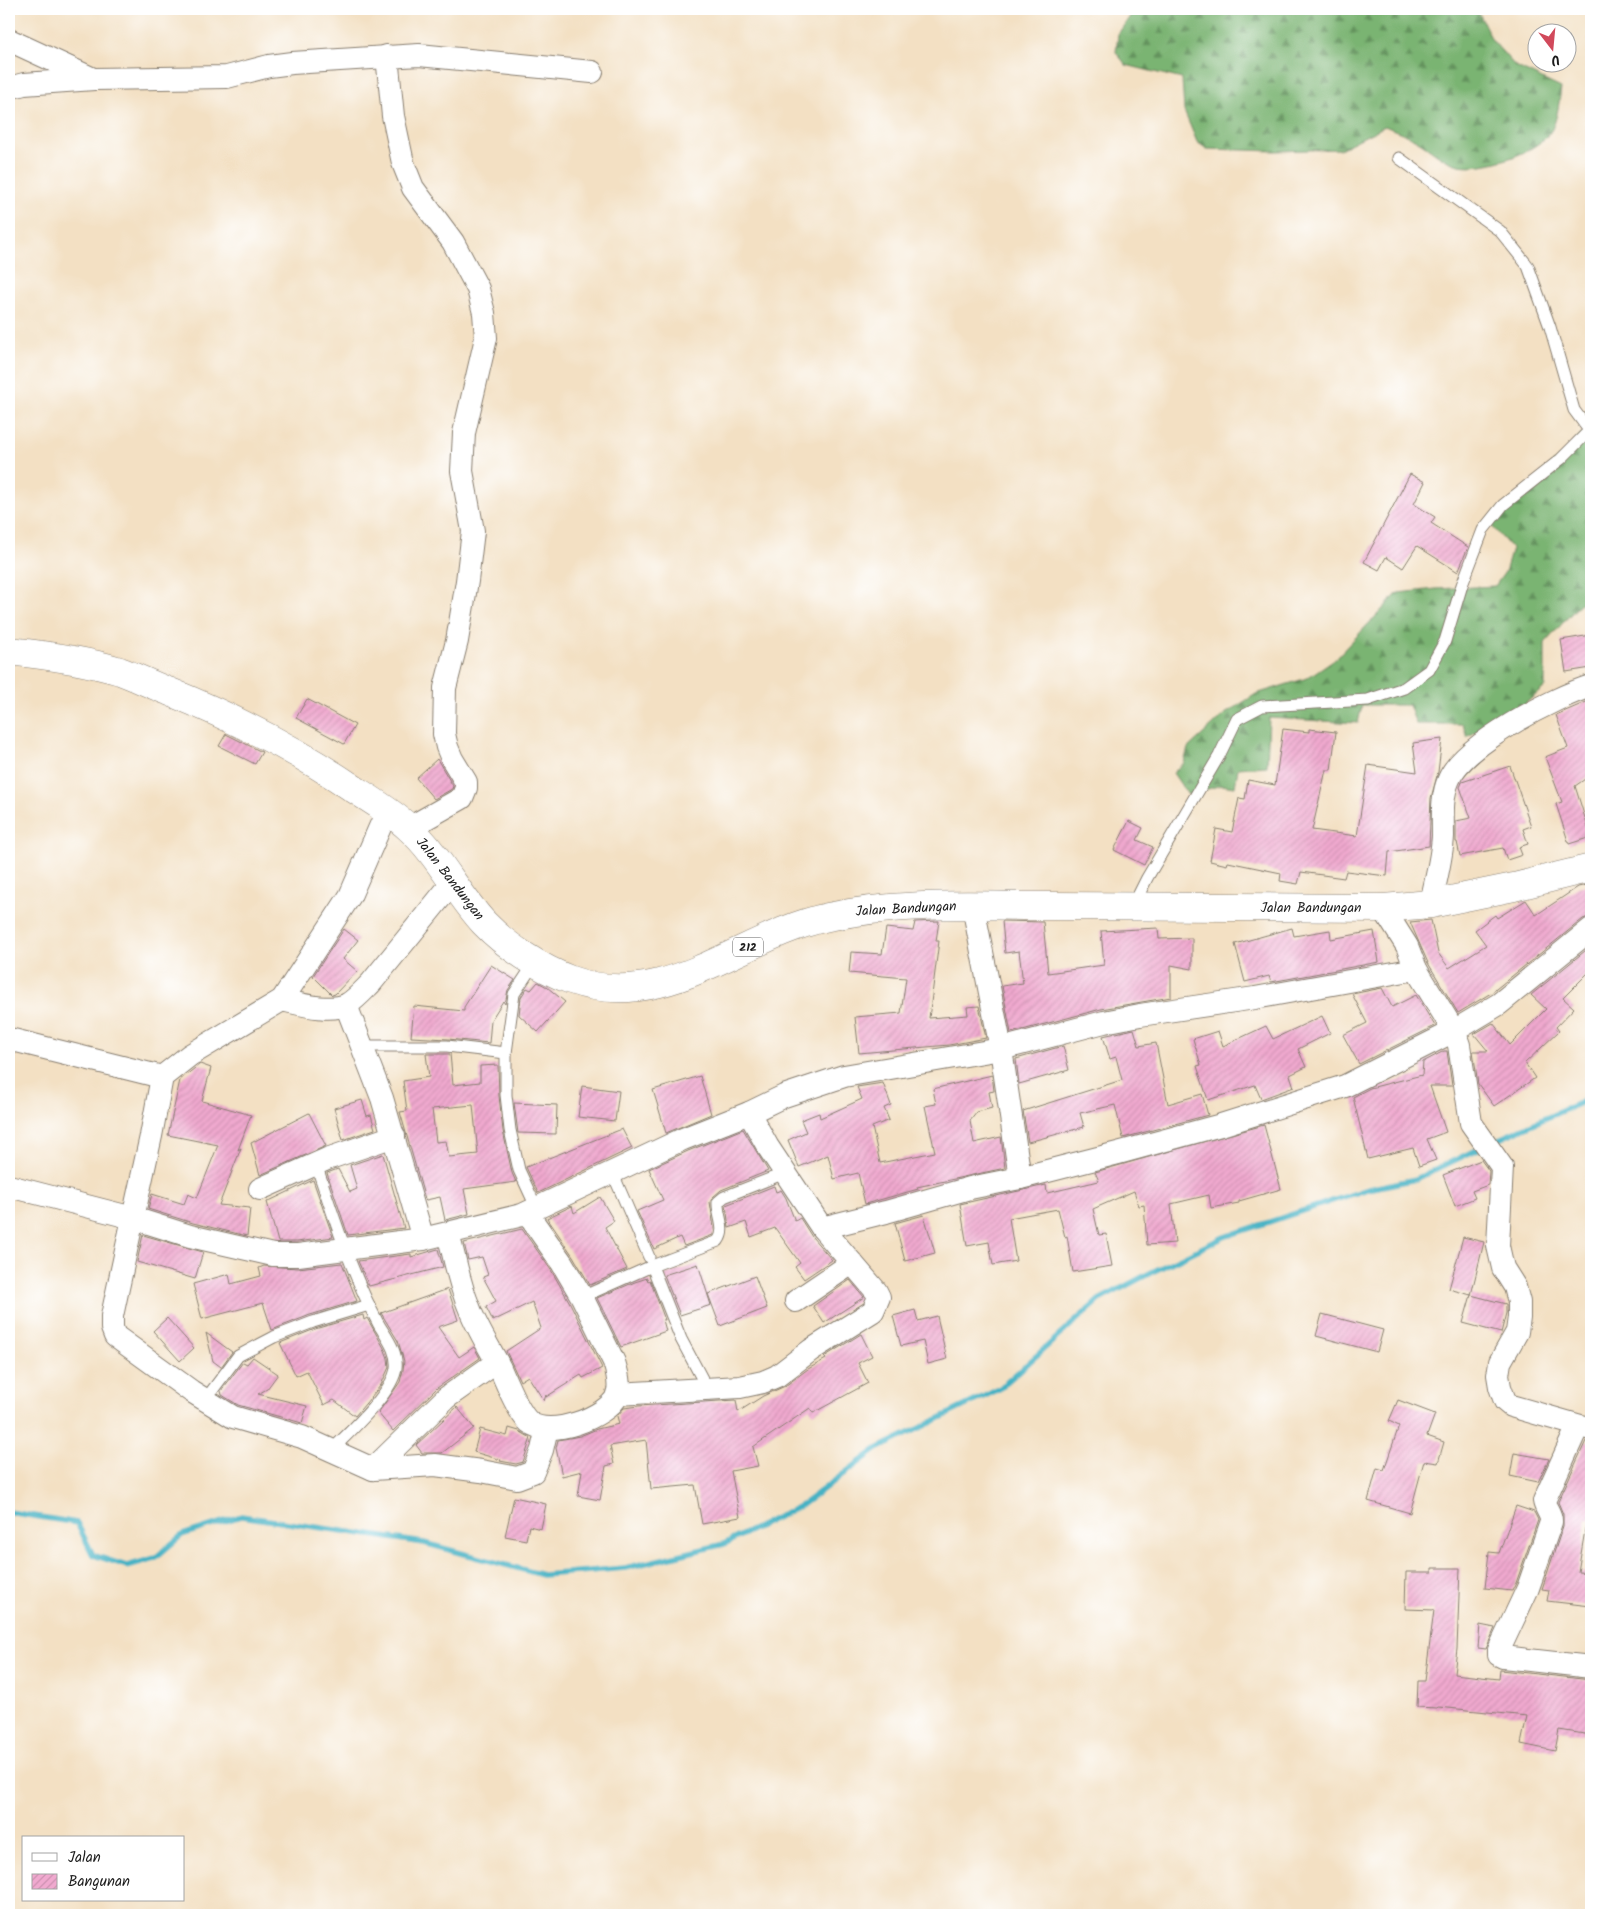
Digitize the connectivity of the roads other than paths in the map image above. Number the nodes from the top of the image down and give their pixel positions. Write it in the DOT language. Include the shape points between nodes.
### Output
graph roads {
  1 [pos="9,40"];
  2 [pos="387,56"];
  3 [pos="592,72"];
  4 [pos="94,79"];
  5 [pos="9,88"];
  6 [pos="1399,158"];
  7 [pos="1591,431"];
  8 [pos="9,652"];
  9 [pos="1591,686"];
  10 [pos="387,811"];
  11 [pos="410,828"];
  12 [pos="1591,868"];
  13 [pos="453,882"];
  14 [pos="1431,904"];
  15 [pos="972,906"];
  16 [pos="1133,906"];
  17 [pos="1384,908"];
  18 [pos="1591,929"];
  19 [pos="535,962"];
  20 [pos="1416,969"];
  21 [pos="282,1000"];
  22 [pos="346,1005"];
  23 [pos="1454,1031"];
  24 [pos="9,1039"];
  25 [pos="362,1046"];
  26 [pos="1001,1050"];
  27 [pos="506,1053"];
  28 [pos="162,1077"];
  29 [pos="749,1113"];
  30 [pos="394,1136"];
  31 [pos="316,1164"];
  32 [pos="785,1173"];
  33 [pos="613,1174"];
  34 [pos="1020,1178"];
  35 [pos="9,1186"];
  36 [pos="260,1188"];
  37 [pos="532,1211"];
  38 [pos="133,1218"];
  39 [pos="822,1228"];
  40 [pos="448,1234"];
  41 [pos="423,1239"];
  42 [pos="344,1248"];
  43 [pos="650,1262"];
  44 [pos="852,1263"];
  45 [pos="582,1297"];
  46 [pos="796,1301"];
  47 [pos="369,1305"];
  48 [pos="497,1362"];
  49 [pos="707,1388"];
  50 [pos="617,1394"];
  51 [pos="205,1400"];
  52 [pos="547,1428"];
  53 [pos="1585,1428"];
  54 [pos="331,1451"];
  55 [pos="373,1469"];
  56 [pos="1591,1668"];
  1 -- 4 [label="street"];
  2 -- 3 [label="street" via="420,55"];
  2 -- 4 [label="street" via="292,62 227,76"];
  2 -- 11 [label="street" via="392,116 403,163 413,188 454,242 478,289 486,338 464,433 462,471 473,531 457,641 446,688 444,734 466,788 462,798"];
  4 -- 5 [label="street"];
  6 -- 7 [label="lane" via="1500,231 1528,266 1574,410"];
  7 -- 16 [label="lane" via="1562,459 1503,505 1483,530 1445,641 1428,670 1404,688 1368,700 1262,706 1237,719"];
  8 -- 10 [label="main road, Jalan Bandungan / 212" via="50,655 119,671 187,699 258,731 327,770"];
  9 -- 14 [label="street" via="1566,695 1517,721 1460,762 1448,780 1442,813 1443,837"];
  10 -- 11 [label="main road, Jalan Bandungan / 212"];
  10 -- 21 [label="street" via="350,896"];
  11 -- 13 [label="main road, Jalan Bandungan / 212"];
  12 -- 14 [label="main road, Jalan Bandungan / 212"];
  13 -- 19 [label="main road, Jalan Bandungan / 212" via="484,923"];
  13 -- 22 [label="street" via="371,983"];
  14 -- 17 [label="main road, Jalan Bandungan / 212"];
  15 -- 16 [label="main road, Jalan Bandungan / 212"];
  15 -- 19 [label="main road, Jalan Bandungan / 212" via="871,908 824,917 799,924 683,977 648,986 609,988 574,981"];
  15 -- 26 [label="street"];
  16 -- 17 [label="main road, Jalan Bandungan / 212"];
  17 -- 20 [label="street" via="1407,946"];
  18 -- 23 [label="street" via="1511,996"];
  19 -- 27 [label="lane" via="514,994"];
  20 -- 23 [label="street"];
  20 -- 26 [label="street" via="1104,1022"];
  21 -- 22 [label="street" via="321,1008"];
  21 -- 28 [label="street" via="190,1055"];
  22 -- 25 [label="street"];
  23 -- 34 [label="street" via="1345,1086 1221,1125"];
  23 -- 53 [label="street" via="1471,1123 1502,1167 1498,1246 1503,1268 1515,1287 1519,1318 1516,1332 1500,1362 1500,1387 1505,1401 1511,1406"];
  24 -- 28 [label="street"];
  25 -- 27 [label="lane" via="447,1046"];
  25 -- 30 [label="street"];
  26 -- 29 [label="street" via="844,1076 784,1096"];
  26 -- 34 [label="street"];
  27 -- 37 [label="lane" via="510,1130"];
  28 -- 38 [label="street"];
  29 -- 32 [label="street"];
  29 -- 33 [label="street" via="683,1139"];
  30 -- 31 [label="street"];
  30 -- 41 [label="street"];
  31 -- 36 [label="street"];
  31 -- 42 [label="lane"];
  32 -- 39 [label="street"];
  32 -- 43 [label="lane" via="718,1202 722,1235 718,1241"];
  33 -- 37 [label="street"];
  33 -- 43 [label="lane"];
  34 -- 39 [label="street" via="970,1188"];
  35 -- 38 [label="street"];
  37 -- 40 [label="street"];
  37 -- 45 [label="street"];
  38 -- 42 [label="street" via="190,1236 273,1255"];
  38 -- 51 [label="street" via="115,1296 112,1328 115,1336"];
  39 -- 44 [label="street"];
  40 -- 41 [label="street"];
  40 -- 48 [label="street" via="468,1306"];
  41 -- 42 [label="street"];
  42 -- 47 [label="lane"];
  43 -- 45 [label="lane"];
  43 -- 49 [label="lane" via="681,1340"];
  44 -- 46 [label="street"];
  44 -- 49 [label="street" via="879,1297 873,1311 776,1376 740,1387"];
  45 -- 50 [label="street" via="614,1362"];
  47 -- 51 [label="lane" via="274,1337 238,1356"];
  47 -- 54 [label="lane" via="396,1356 396,1370 369,1412"];
  48 -- 52 [label="street" via="529,1422"];
  48 -- 55 [label="street" via="446,1398"];
  49 -- 50 [label="street"];
  50 -- 52 [label="street" via="611,1405 595,1416"];
  51 -- 54 [label="street" via="242,1421 302,1437"];
  52 -- 55 [label="street" via="533,1472 517,1478 435,1465"];
  53 -- 56 [label="street" via="1544,1501 1551,1522 1528,1588 1499,1655"];
  54 -- 55 [label="street"];
}
